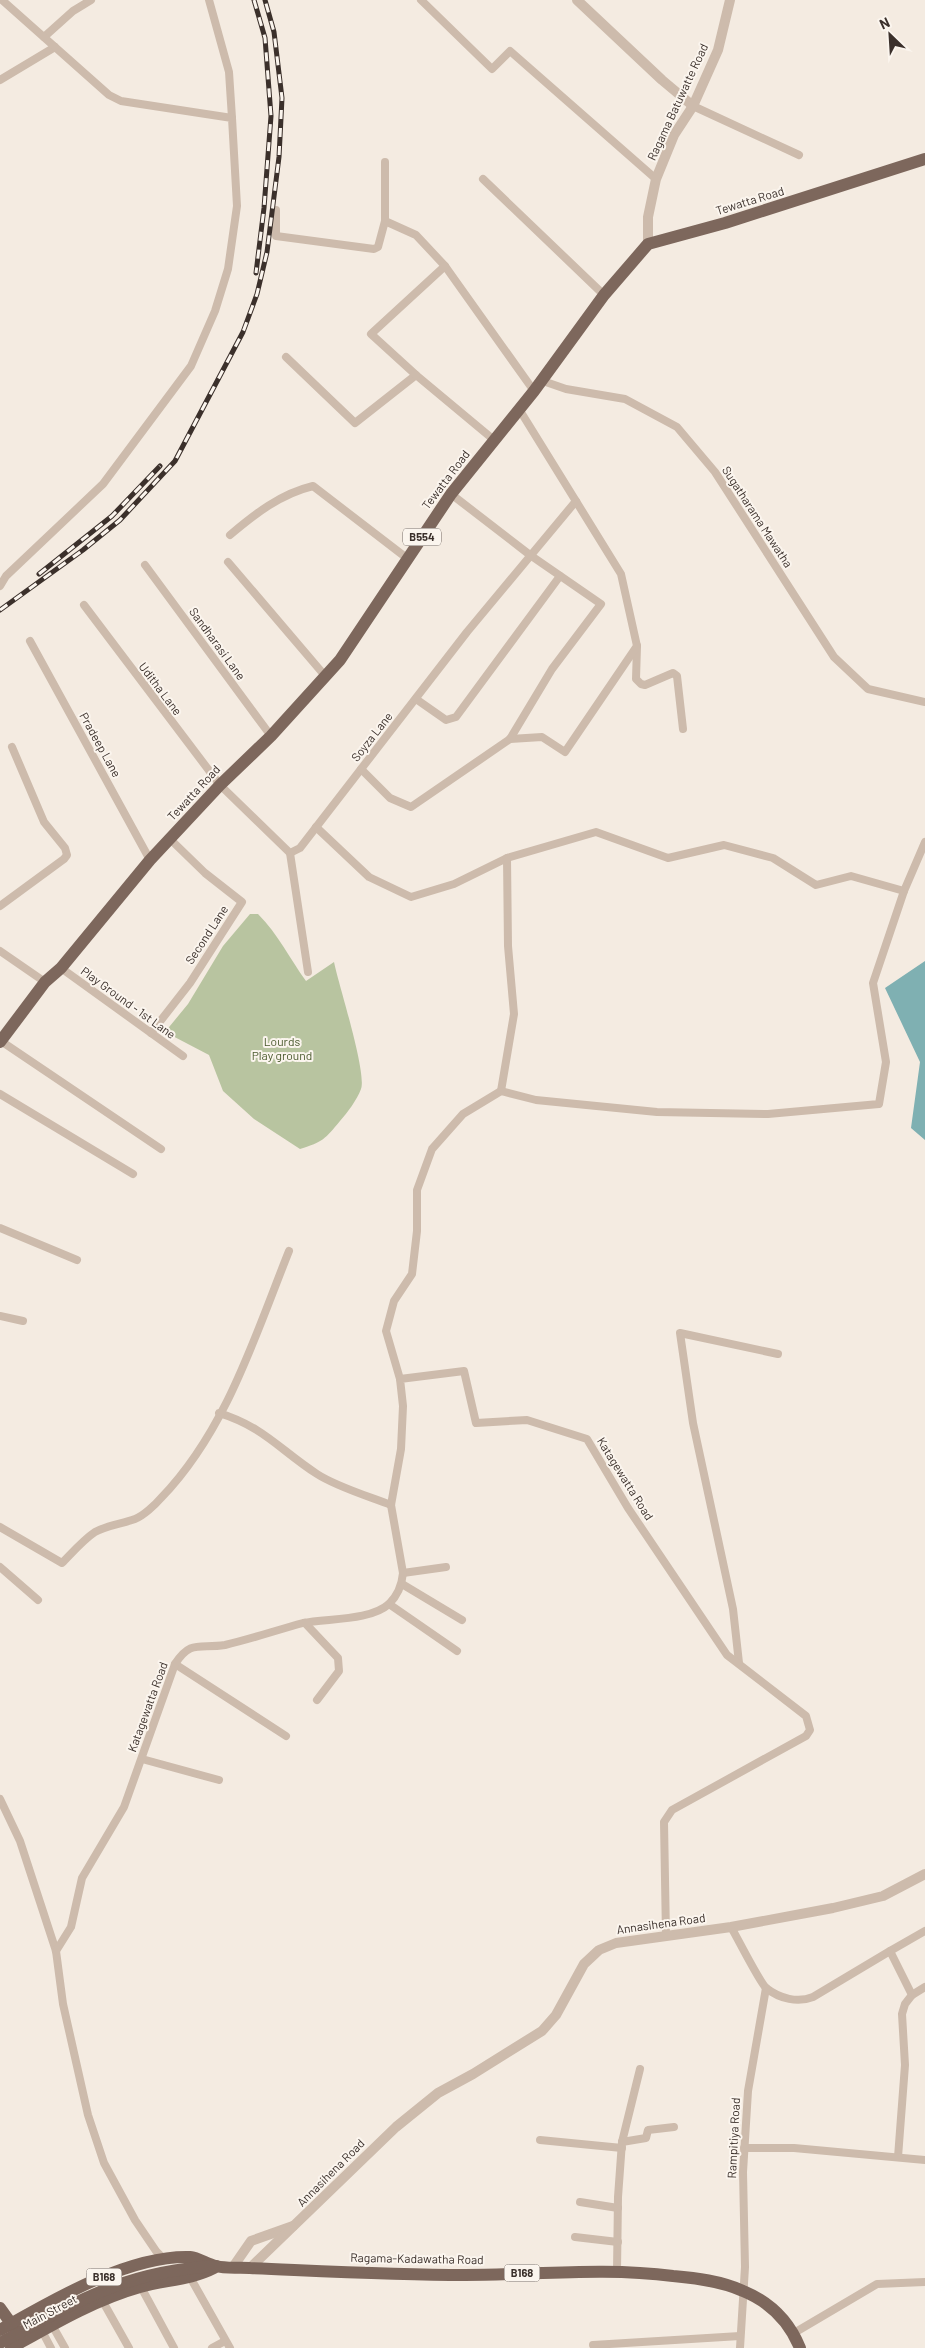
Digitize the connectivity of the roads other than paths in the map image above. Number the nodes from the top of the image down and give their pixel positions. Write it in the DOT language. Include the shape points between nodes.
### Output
graph roads {
  1 [pos="2,0"];
  2 [pos="91,0"];
  3 [pos="209,0"];
  4 [pos="421,0"];
  5 [pos="577,0"];
  6 [pos="730,0"];
  7 [pos="44,37"];
  8 [pos="55,47"];
  9 [pos="0,80"];
  10 [pos="693,106"];
  11 [pos="232,118"];
  12 [pos="799,155"];
  13 [pos="925,159"];
  14 [pos="386,162"];
  15 [pos="483,179"];
  16 [pos="656,179"];
  17 [pos="276,210"];
  18 [pos="385,221"];
  19 [pos="648,244"];
  20 [pos="445,266"];
  21 [pos="604,295"];
  22 [pos="286,357"];
  23 [pos="416,375"];
  24 [pos="537,386"];
  25 [pos="519,409"];
  26 [pos="494,440"];
  27 [pos="451,494"];
  28 [pos="576,501"];
  29 [pos="230,535"];
  30 [pos="530,555"];
  31 [pos="408,559"];
  32 [pos="228,562"];
  33 [pos="145,565"];
  34 [pos="560,576"];
  35 [pos="0,586"];
  36 [pos="84,605"];
  37 [pos="30,641"];
  38 [pos="638,646"];
  39 [pos="326,677"];
  40 [pos="416,698"];
  41 [pos="925,702"];
  42 [pos="683,728"];
  43 [pos="271,736"];
  44 [pos="510,739"];
  45 [pos="12,747"];
  46 [pos="361,769"];
  47 [pos="220,785"];
  48 [pos="316,827"];
  49 [pos="170,839"];
  50 [pos="925,842"];
  51 [pos="290,853"];
  52 [pos="507,858"];
  53 [pos="150,860"];
  54 [pos="904,891"];
  55 [pos="0,906"];
  56 [pos="1,954"];
  57 [pos="60,968"];
  58 [pos="308,972"];
  59 [pos="45,982"];
  60 [pos="151,1033"];
  61 [pos="0,1041"];
  62 [pos="183,1056"];
  63 [pos="501,1091"];
  64 [pos="0,1094"];
  65 [pos="161,1149"];
  66 [pos="133,1174"];
  67 [pos="0,1228"];
  68 [pos="289,1251"];
  69 [pos="77,1260"];
  70 [pos="0,1316"];
  71 [pos="23,1321"];
  72 [pos="778,1354"];
  73 [pos="400,1379"];
  74 [pos="220,1413"];
  75 [pos="391,1505"];
  76 [pos="0,1527"];
  77 [pos="0,1567"];
  78 [pos="446,1567"];
  79 [pos="403,1573"];
  80 [pos="402,1584"];
  81 [pos="38,1600"];
  82 [pos="389,1604"];
  83 [pos="462,1620"];
  84 [pos="305,1623"];
  85 [pos="457,1651"];
  86 [pos="740,1663"];
  87 [pos="175,1664"];
  88 [pos="317,1700"];
  89 [pos="286,1736"];
  90 [pos="142,1759"];
  91 [pos="219,1780"];
  92 [pos="0,1799"];
  93 [pos="925,1874"];
  94 [pos="731,1927"];
  95 [pos="925,1931"];
  96 [pos="666,1936"];
  97 [pos="56,1951"];
  98 [pos="890,1951"];
  99 [pos="925,1987"];
  100 [pos="766,1988"];
  101 [pos="912,1995"];
  102 [pos="640,2069"];
  103 [pos="674,2127"];
  104 [pos="540,2140"];
  105 [pos="622,2145"];
  106 [pos="744,2148"];
  107 [pos="898,2157"];
  108 [pos="925,2160"];
  109 [pos="580,2202"];
  110 [pos="618,2208"];
  111 [pos="296,2225"];
  112 [pos="575,2237"];
  113 [pos="618,2242"];
  114 [pos="164,2259"];
  115 [pos="216,2266"];
  116 [pos="234,2267"];
  117 [pos="250,2268"];
  118 [pos="617,2271"];
  119 [pos="190,2277"];
  120 [pos="925,2282"];
  121 [pos="140,2287"];
  122 [pos="742,2290"];
  123 [pos="102,2300"];
  124 [pos="0,2308"];
  125 [pos="12,2323"];
  126 [pos="47,2328"];
  127 [pos="0,2330"];
  128 [pos="794,2334"];
  129 [pos="740,2336"];
  130 [pos="225,2341"];
  131 [pos="0,2344"];
  132 [pos="17,2345"];
  133 [pos="593,2345"];
  134 [pos="52,2348"];
  135 [pos="66,2348"];
  136 [pos="129,2348"];
  137 [pos="174,2348"];
  138 [pos="212,2348"];
  139 [pos="230,2348"];
  140 [pos="740,2348"];
  141 [pos="800,2348"];
  1 -- 7 [label="street"];
  2 -- 7 [label="street"];
  3 -- 11 [label="street" via="229,72"];
  4 -- 16 [label="street" via="492,69 510,51"];
  5 -- 10 [label="street"];
  6 -- 10 [label="street, Ragama Batuwatte Road" via="718,50"];
  7 -- 8 [label="street"];
  8 -- 9 [label="street"];
  8 -- 11 [label="street" via="121,102"];
  10 -- 12 [label="street"];
  10 -- 16 [label="street, Ragama Batuwatte Road" via="674,135"];
  11 -- 35 [label="street" via="237,206 228,269 215,311 191,366 103,484 6,576"];
  13 -- 19 [label="main road, Tewatta Road"];
  14 -- 18 [label="street"];
  15 -- 21 [label="street"];
  16 -- 19 [label="street, Ragama Batuwatte Road" via="648,217"];
  17 -- 18 [label="street" via="276,236 374,249 378,247"];
  18 -- 20 [label="street" via="416,235"];
  19 -- 21 [label="main road, Tewatta Road / B554"];
  20 -- 23 [label="street" via="371,334"];
  20 -- 24 [label="street"];
  21 -- 24 [label="main road, Tewatta Road / B554"];
  22 -- 23 [label="street" via="356,423"];
  23 -- 26 [label="street"];
  24 -- 25 [label="main road, Tewatta Road / B554"];
  24 -- 41 [label="street, Sugatharama Mawatha" via="625,399 677,428 715,472 834,658 868,689"];
  25 -- 26 [label="main road, Tewatta Road / B554"];
  25 -- 28 [label="street"];
  26 -- 27 [label="main road, Tewatta Road / B554"];
  27 -- 30 [label="street"];
  27 -- 31 [label="main road, Tewatta Road / B554"];
  28 -- 30 [label="street, Soyza Lane"];
  28 -- 38 [label="street" via="621,574"];
  29 -- 31 [label="street" via="257,513 294,491 313,486"];
  30 -- 34 [label="street"];
  30 -- 40 [label="street, Soyza Lane"];
  31 -- 39 [label="main road, Tewatta Road / B554"];
  32 -- 39 [label="street"];
  33 -- 43 [label="street, Sandharasi Lane"];
  34 -- 40 [label="street" via="456,717 446,720"];
  34 -- 44 [label="street" via="601,604 552,669"];
  36 -- 47 [label="street, Uditha Lane"];
  37 -- 53 [label="street, Pradeep Lane"];
  38 -- 42 [label="street" via="636,679 641,684 673,673 676,676"];
  38 -- 44 [label="street" via="565,752 542,737"];
  39 -- 43 [label="main road, Tewatta Road / B554"];
  40 -- 46 [label="street, Soyza Lane"];
  43 -- 47 [label="main road, Tewatta Road / B554"];
  44 -- 46 [label="street" via="411,807 390,798"];
  45 -- 55 [label="street" via="44,822 67,855"];
  46 -- 48 [label="street, Soyza Lane"];
  47 -- 49 [label="main road, Tewatta Road / B554"];
  47 -- 51 [label="street"];
  48 -- 51 [label="street, Soyza Lane" via="300,848"];
  48 -- 52 [label="street" via="369,877 411,897 454,884"];
  49 -- 53 [label="main road, Tewatta Road / B554"];
  49 -- 60 [label="street, Second Lane" via="204,873 242,902 190,983"];
  50 -- 54 [label="street"];
  51 -- 58 [label="street"];
  52 -- 54 [label="street" via="596,832 668,858 724,845 772,858 816,885 851,876"];
  52 -- 63 [label="street" via="508,946 514,1014"];
  53 -- 57 [label="main road, Tewatta Road / B554"];
  54 -- 63 [label="street" via="873,983 886,1062 879,1104 768,1114 657,1112 536,1100"];
  56 -- 59 [label="street"];
  57 -- 59 [label="main road, Tewatta Road / B554"];
  57 -- 60 [label="street, Play Ground - 1st Lane"];
  59 -- 61 [label="main road, Tewatta Road / B554"];
  60 -- 62 [label="street, Play Ground - 1st Lane"];
  61 -- 65 [label="street"];
  63 -- 73 [label="street" via="464,1114 432,1149 417,1190 418,1231 412,1274 394,1301 386,1331"];
  64 -- 66 [label="street"];
  67 -- 69 [label="street"];
  68 -- 74 [label="street"];
  70 -- 71 [label="street"];
  72 -- 86 [label="street" via="680,1333 694,1423 733,1609"];
  73 -- 75 [label="street" via="404,1406 401,1449"];
  73 -- 86 [label="street, Katagewatta Road" via="464,1371 476,1423 527,1420 587,1439 628,1508 727,1655"];
  74 -- 75 [label="street" via="242,1420 260,1431 318,1474"];
  74 -- 76 [label="street" via="197,1456 161,1499 137,1519 110,1525 94,1533 62,1563"];
  75 -- 79 [label="street"];
  77 -- 81 [label="street"];
  78 -- 79 [label="street"];
  79 -- 80 [label="street"];
  80 -- 82 [label="street"];
  80 -- 83 [label="street"];
  82 -- 84 [label="street, Katagewatta Road" via="371,1614"];
  82 -- 85 [label="street"];
  84 -- 87 [label="street, Katagewatta Road" via="224,1645 196,1646 183,1651"];
  84 -- 88 [label="street" via="338,1658 339,1671"];
  86 -- 96 [label="street, Katagewatta Road" via="806,1716 810,1730 806,1736 672,1810 664,1822"];
  87 -- 89 [label="street"];
  87 -- 90 [label="street, Katagewatta Road"];
  90 -- 91 [label="street"];
  90 -- 97 [label="street, Katagewatta Road" via="124,1807 82,1878 71,1927"];
  92 -- 97 [label="street" via="20,1841"];
  93 -- 94 [label="street, Annasihena Road" via="883,1896"];
  94 -- 96 [label="street, Annasihena Road"];
  94 -- 100 [label="street"];
  95 -- 98 [label="street"];
  96 -- 111 [label="street, Annasihena Road" via="616,1943 599,1950 584,1964 556,2015 542,2031 430,2099 396,2127"];
  97 -- 114 [label="street" via="63,2004 84,2096 104,2163 135,2220"];
  98 -- 100 [label="street" via="803,2001 792,2001"];
  98 -- 101 [label="street"];
  99 -- 101 [label="street"];
  100 -- 106 [label="street, Rampitiya Road" via="748,2091"];
  101 -- 107 [label="street" via="902,2014 905,2065"];
  102 -- 105 [label="street"];
  103 -- 105 [label="street" via="648,2130 646,2138"];
  104 -- 105 [label="street"];
  105 -- 110 [label="street"];
  106 -- 107 [label="street" via="794,2148"];
  106 -- 122 [label="street, Rampitiya Road" via="745,2267"];
  107 -- 108 [label="street"];
  109 -- 110 [label="street"];
  110 -- 113 [label="street"];
  111 -- 116 [label="street, Annasihena Road" via="251,2241"];
  111 -- 117 [label="street, Annasihena Road"];
  112 -- 113 [label="street"];
  113 -- 118 [label="street"];
  114 -- 115 [label="main road, B168" via="193,2257"];
  114 -- 125 [label="main road, B168" via="111,2273"];
  115 -- 116 [label="main road, Ragama-Kadawatha Road / B168"];
  115 -- 119 [label="main road, Main Street / B168"];
  115 -- 131 [label="main road, B168, bridge" via="166,2271 112,2285"];
  116 -- 117 [label="main road, Ragama-Kadawatha Road / B168"];
  117 -- 118 [label="main road, Ragama-Kadawatha Road / B168" via="466,2275"];
  118 -- 122 [label="main road, Ragama-Kadawatha Road / B168" via="713,2281"];
  119 -- 121 [label="main road, Main Street / B168"];
  119 -- 130 [label="street"];
  120 -- 128 [label="street" via="876,2284"];
  121 -- 123 [label="main road, Main Street / B168"];
  121 -- 137 [label="street"];
  122 -- 128 [label="main road, Ragama-Kadawatha Road / B168" via="773,2309"];
  122 -- 129 [label="street, Rampitiya Road"];
  123 -- 126 [label="main road, Main Street / B168"];
  123 -- 136 [label="street"];
  124 -- 125 [label="main road"];
  125 -- 127 [label="main road, B168"];
  125 -- 132 [label="main road"];
  126 -- 132 [label="main road, Main Street / B168"];
  126 -- 134 [label="street"];
  126 -- 135 [label="street"];
  128 -- 141 [label="main road, Ragama-Kadawatha Road / B168"];
  129 -- 133 [label="street"];
  129 -- 140 [label="street, Rampitiya Road"];
  130 -- 138 [label="street"];
  130 -- 139 [label="street"];
}
